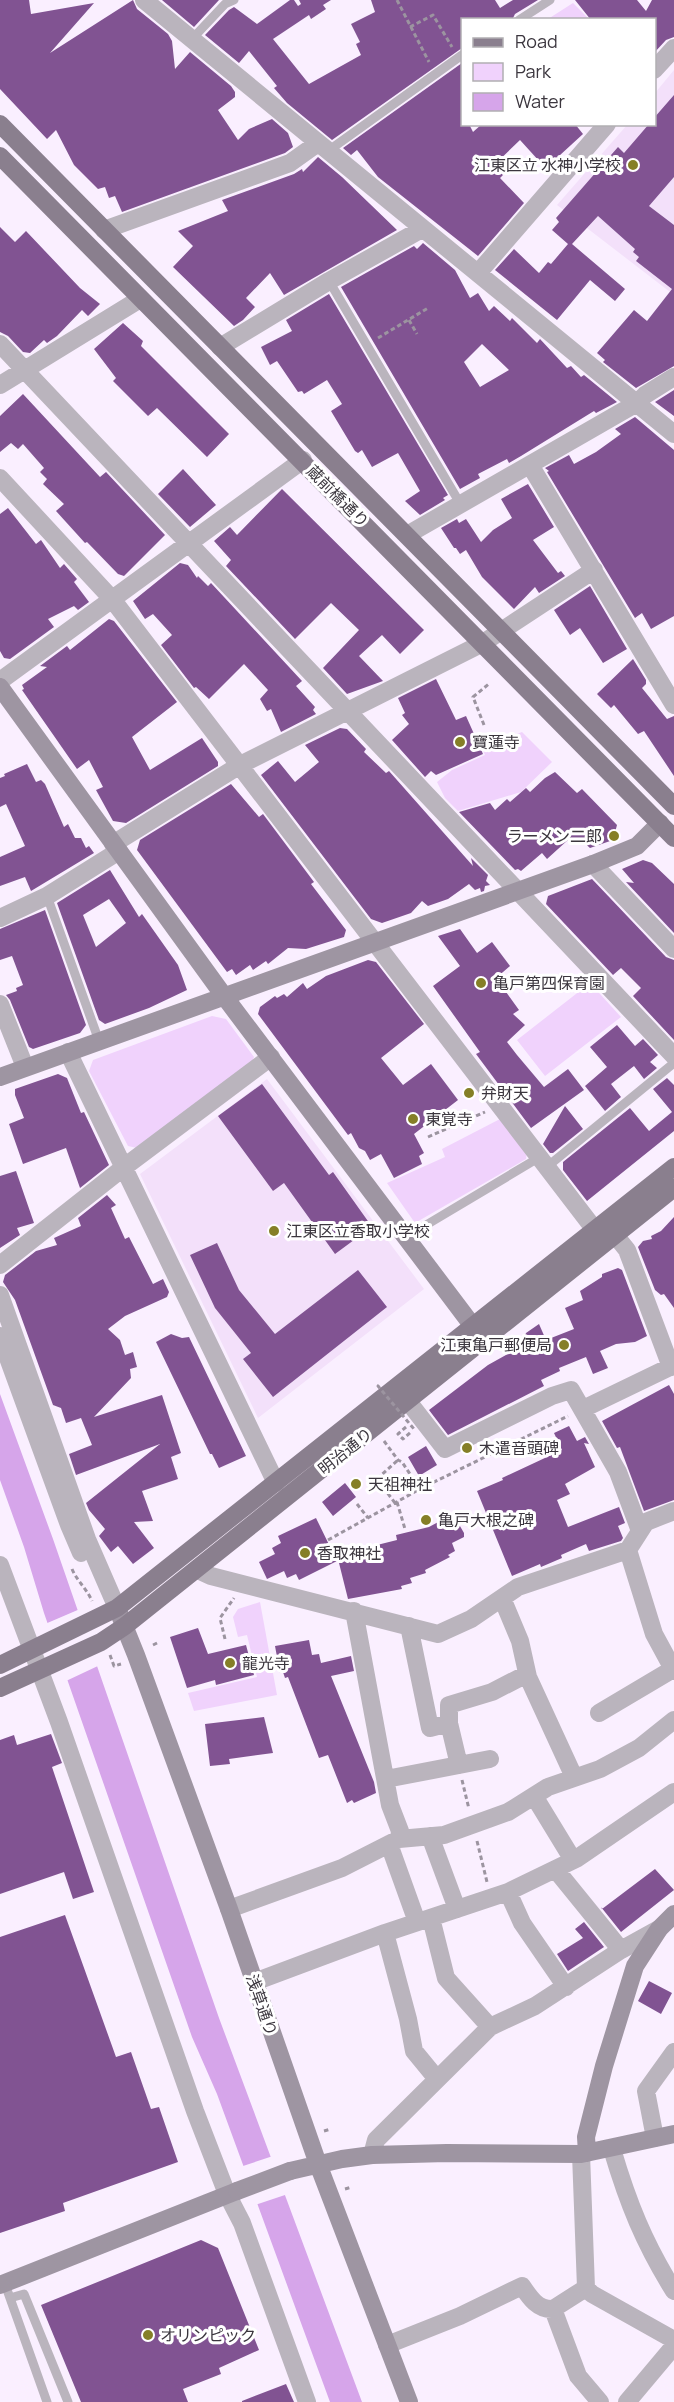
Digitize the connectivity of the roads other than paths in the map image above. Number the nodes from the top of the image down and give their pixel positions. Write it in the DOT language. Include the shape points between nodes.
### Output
graph roads {
  1 [pos="144,0"];
  2 [pos="234,0"];
  3 [pos="550,0"];
  4 [pos="537,3"];
  5 [pos="521,18"];
  6 [pos="192,39"];
  7 [pos="674,48"];
  8 [pos="460,56"];
  9 [pos="656,68"];
  10 [pos="0,124"];
  11 [pos="598,128"];
  12 [pos="323,147"];
  13 [pos="0,156"];
  14 [pos="422,229"];
  15 [pos="104,230"];
  16 [pos="478,273"];
  17 [pos="329,281"];
  18 [pos="140,298"];
  19 [pos="0,344"];
  20 [pos="220,347"];
  21 [pos="24,370"];
  22 [pos="674,377"];
  23 [pos="0,385"];
  24 [pos="637,403"];
  25 [pos="674,434"];
  26 [pos="303,460"];
  27 [pos="530,465"];
  28 [pos="0,478"];
  29 [pos="460,505"];
  30 [pos="407,535"];
  31 [pos="188,544"];
  32 [pos="594,570"];
  33 [pos="112,599"];
  34 [pos="501,631"];
  35 [pos="483,643"];
  36 [pos="0,681"];
  37 [pos="0,687"];
  38 [pos="674,705"];
  39 [pos="347,711"];
  40 [pos="240,765"];
  41 [pos="674,806"];
  42 [pos="660,824"];
  43 [pos="674,838"];
  44 [pos="116,848"];
  45 [pos="593,864"];
  46 [pos="516,890"];
  47 [pos="47,896"];
  48 [pos="0,918"];
  49 [pos="375,941"];
  50 [pos="674,949"];
  51 [pos="224,996"];
  52 [pos="0,1004"];
  53 [pos="99,1041"];
  54 [pos="68,1052"];
  55 [pos="674,1056"];
  56 [pos="271,1057"];
  57 [pos="674,1063"];
  58 [pos="25,1067"];
  59 [pos="0,1077"];
  60 [pos="544,1162"];
  61 [pos="674,1167"];
  62 [pos="123,1168"];
  63 [pos="674,1188"];
  64 [pos="595,1230"];
  65 [pos="615,1236"];
  66 [pos="406,1237"];
  67 [pos="0,1265"];
  68 [pos="0,1295"];
  69 [pos="478,1333"];
  70 [pos="0,1336"];
  71 [pos="672,1366"];
  72 [pos="407,1400"];
  73 [pos="583,1408"];
  74 [pos="276,1484"];
  75 [pos="674,1511"];
  76 [pos="640,1532"];
  77 [pos="628,1550"];
  78 [pos="0,1565"];
  79 [pos="198,1570"];
  80 [pos="502,1598"];
  81 [pos="354,1611"];
  82 [pos="106,1614"];
  83 [pos="125,1626"];
  84 [pos="409,1626"];
  85 [pos="36,1648"];
  86 [pos="0,1665"];
  87 [pos="44,1667"];
  88 [pos="673,1670"];
  89 [pos="527,1674"];
  90 [pos="0,1688"];
  91 [pos="599,1713"];
  92 [pos="674,1720"];
  93 [pos="449,1723"];
  94 [pos="490,1759"];
  95 [pos="459,1765"];
  96 [pos="574,1777"];
  97 [pos="386,1779"];
  98 [pos="674,1792"];
  99 [pos="534,1796"];
  100 [pos="430,1836"];
  101 [pos="394,1842"];
  102 [pos="573,1860"];
  103 [pos="556,1870"];
  104 [pos="508,1892"];
  105 [pos="229,1909"];
  106 [pos="457,1909"];
  107 [pos="674,1914"];
  108 [pos="424,1920"];
  109 [pos="659,1929"];
  110 [pos="385,1933"];
  111 [pos="621,1950"];
  112 [pos="254,1982"];
  113 [pos="566,1987"];
  114 [pos="490,2027"];
  115 [pos="674,2052"];
  116 [pos="437,2079"];
  117 [pos="674,2134"];
  118 [pos="654,2138"];
  119 [pos="612,2149"];
  120 [pos="584,2154"];
  121 [pos="372,2155"];
  122 [pos="318,2164"];
  123 [pos="232,2192"];
  124 [pos="586,2288"];
  125 [pos="5,2289"];
  126 [pos="674,2291"];
  127 [pos="553,2309"];
  128 [pos="674,2340"];
  129 [pos="387,2345"];
  130 [pos="674,2346"];
  131 [pos="47,2402"];
  132 [pos="68,2402"];
  133 [pos="307,2402"];
  134 [pos="409,2402"];
  135 [pos="600,2402"];
  136 [pos="627,2402"];
  1 -- 6 [label="street"];
  2 -- 6 [label="lane" via="225,4"];
  3 -- 4 [label="lane"];
  4 -- 5 [label="lane"];
  6 -- 12 [label="street"];
  7 -- 9 [label="street"];
  8 -- 12 [label="lane"];
  10 -- 15 [label="main road, 蔵前橋通り"];
  11 -- 16 [label="street"];
  12 -- 14 [label="street"];
  12 -- 15 [label="street" via="290,163"];
  13 -- 18 [label="main road, 蔵前橋通り"];
  14 -- 16 [label="street"];
  14 -- 17 [label="street"];
  15 -- 20 [label="main road, 蔵前橋通り"];
  16 -- 24 [label="street"];
  17 -- 20 [label="street"];
  17 -- 29 [label="lane"];
  18 -- 21 [label="street"];
  18 -- 26 [label="main road, 蔵前橋通り"];
  19 -- 21 [label="street"];
  20 -- 30 [label="main road, 蔵前橋通り"];
  21 -- 23 [label="street"];
  21 -- 31 [label="street"];
  22 -- 24 [label="street"];
  24 -- 25 [label="street"];
  24 -- 27 [label="street"];
  26 -- 31 [label="street"];
  26 -- 35 [label="main road, 蔵前橋通り"];
  27 -- 29 [label="street"];
  27 -- 32 [label="street"];
  28 -- 33 [label="street"];
  29 -- 30 [label="street"];
  30 -- 34 [label="main road, 蔵前橋通り"];
  31 -- 33 [label="street"];
  31 -- 39 [label="street"];
  32 -- 34 [label="street"];
  32 -- 38 [label="street"];
  33 -- 36 [label="street"];
  33 -- 40 [label="street"];
  34 -- 35 [label="street"];
  34 -- 41 [label="main road, 蔵前橋通り"];
  35 -- 39 [label="street"];
  35 -- 42 [label="main road, 蔵前橋通り"];
  37 -- 44 [label="street"];
  39 -- 40 [label="street"];
  39 -- 46 [label="street"];
  40 -- 44 [label="street"];
  40 -- 49 [label="street"];
  42 -- 43 [label="main road, 蔵前橋通り"];
  42 -- 45 [label="street" via="637,846"];
  44 -- 47 [label="street"];
  44 -- 51 [label="street"];
  45 -- 46 [label="street"];
  45 -- 50 [label="street"];
  46 -- 49 [label="street"];
  46 -- 55 [label="street"];
  47 -- 48 [label="street"];
  47 -- 53 [label="lane"];
  49 -- 51 [label="street"];
  49 -- 60 [label="street"];
  51 -- 53 [label="street"];
  51 -- 56 [label="street"];
  52 -- 58 [label="street"];
  53 -- 54 [label="street"];
  54 -- 58 [label="street"];
  54 -- 62 [label="street"];
  56 -- 62 [label="street"];
  56 -- 66 [label="street"];
  57 -- 60 [label="lane"];
  58 -- 59 [label="street"];
  60 -- 64 [label="street"];
  60 -- 66 [label="lane"];
  61 -- 64 [label="main road, 明治通り"];
  62 -- 67 [label="street"];
  62 -- 74 [label="street"];
  63 -- 65 [label="main road, 明治通り"];
  64 -- 69 [label="main road, 明治通り"];
  65 -- 69 [label="main road, 明治通り"];
  65 -- 71 [label="street" via="627,1250"];
  66 -- 69 [label="street"];
  68 -- 82 [label="street" via="87,1539"];
  69 -- 72 [label="main road, 明治通り"];
  69 -- 74 [label="main road, 明治通り"];
  70 -- 82 [label="street"];
  71 -- 73 [label="street"];
  72 -- 73 [label="street" via="445,1449 571,1390"];
  72 -- 79 [label="main road, 明治通り"];
  73 -- 76 [label="street" via="618,1473"];
  74 -- 82 [label="main road, 明治通り"];
  75 -- 76 [label="street" via="646,1522"];
  76 -- 77 [label="street"];
  77 -- 80 [label="street" via="518,1587"];
  77 -- 88 [label="street" via="654,1634"];
  78 -- 85 [label="street"];
  79 -- 81 [label="street"];
  79 -- 83 [label="main road, 明治通り"];
  80 -- 84 [label="street" via="471,1619 438,1634"];
  80 -- 89 [label="street" via="520,1641"];
  81 -- 84 [label="street"];
  81 -- 97 [label="street"];
  82 -- 83 [label="street, 浅草通り"];
  82 -- 85 [label="main road, 明治通り"];
  83 -- 87 [label="main road, 明治通り" via="104,1645"];
  83 -- 105 [label="street, 浅草通り"];
  84 -- 93 [label="street" via="430,1728"];
  85 -- 86 [label="main road, 明治通り"];
  85 -- 87 [label="street"];
  87 -- 90 [label="main road, 明治通り"];
  87 -- 123 [label="street" via="165,2028"];
  88 -- 91 [label="street"];
  89 -- 93 [label="street" via="492,1692 449,1706"];
  89 -- 96 [label="street"];
  92 -- 96 [label="street" via="639,1748 600,1769"];
  93 -- 95 [label="street"];
  94 -- 95 [label="street"];
  95 -- 97 [label="street"];
  96 -- 99 [label="street"];
  97 -- 101 [label="street" via="400,1831"];
  98 -- 102 [label="street"];
  99 -- 100 [label="street" via="473,1826 444,1836"];
  99 -- 102 [label="street"];
  100 -- 101 [label="street"];
  100 -- 106 [label="street"];
  101 -- 105 [label="street" via="342,1868"];
  101 -- 108 [label="street"];
  102 -- 103 [label="street"];
  103 -- 104 [label="street"];
  103 -- 111 [label="street"];
  104 -- 106 [label="street"];
  104 -- 113 [label="street" via="522,1923"];
  105 -- 112 [label="street, 浅草通り"];
  106 -- 108 [label="street"];
  107 -- 109 [label="street"];
  108 -- 110 [label="street"];
  108 -- 114 [label="street" via="446,1978"];
  109 -- 111 [label="street"];
  109 -- 120 [label="street" via="635,1966 591,2116"];
  110 -- 112 [label="street"];
  110 -- 116 [label="street" via="414,2050"];
  111 -- 113 [label="street"];
  112 -- 122 [label="street, 浅草通り"];
  113 -- 114 [label="street"];
  114 -- 116 [label="street"];
  115 -- 118 [label="street" via="646,2091"];
  116 -- 121 [label="street" via="376,2140"];
  117 -- 118 [label="street"];
  118 -- 119 [label="street"];
  119 -- 120 [label="street"];
  119 -- 126 [label="street" via="651,2253"];
  120 -- 121 [label="street"];
  120 -- 124 [label="street"];
  121 -- 122 [label="street"];
  122 -- 123 [label="street, bridge"];
  122 -- 129 [label="street, 浅草通り"];
  123 -- 125 [label="street"];
  123 -- 133 [label="street"];
  124 -- 127 [label="street"];
  124 -- 128 [label="street"];
  125 -- 131 [label="lane"];
  125 -- 132 [label="lane" via="24,2295"];
  127 -- 129 [label="street" via="545,2310 536,2304 522,2286"];
  127 -- 135 [label="street" via="578,2376"];
  129 -- 134 [label="street, 浅草通り"];
  130 -- 136 [label="street"];
}
